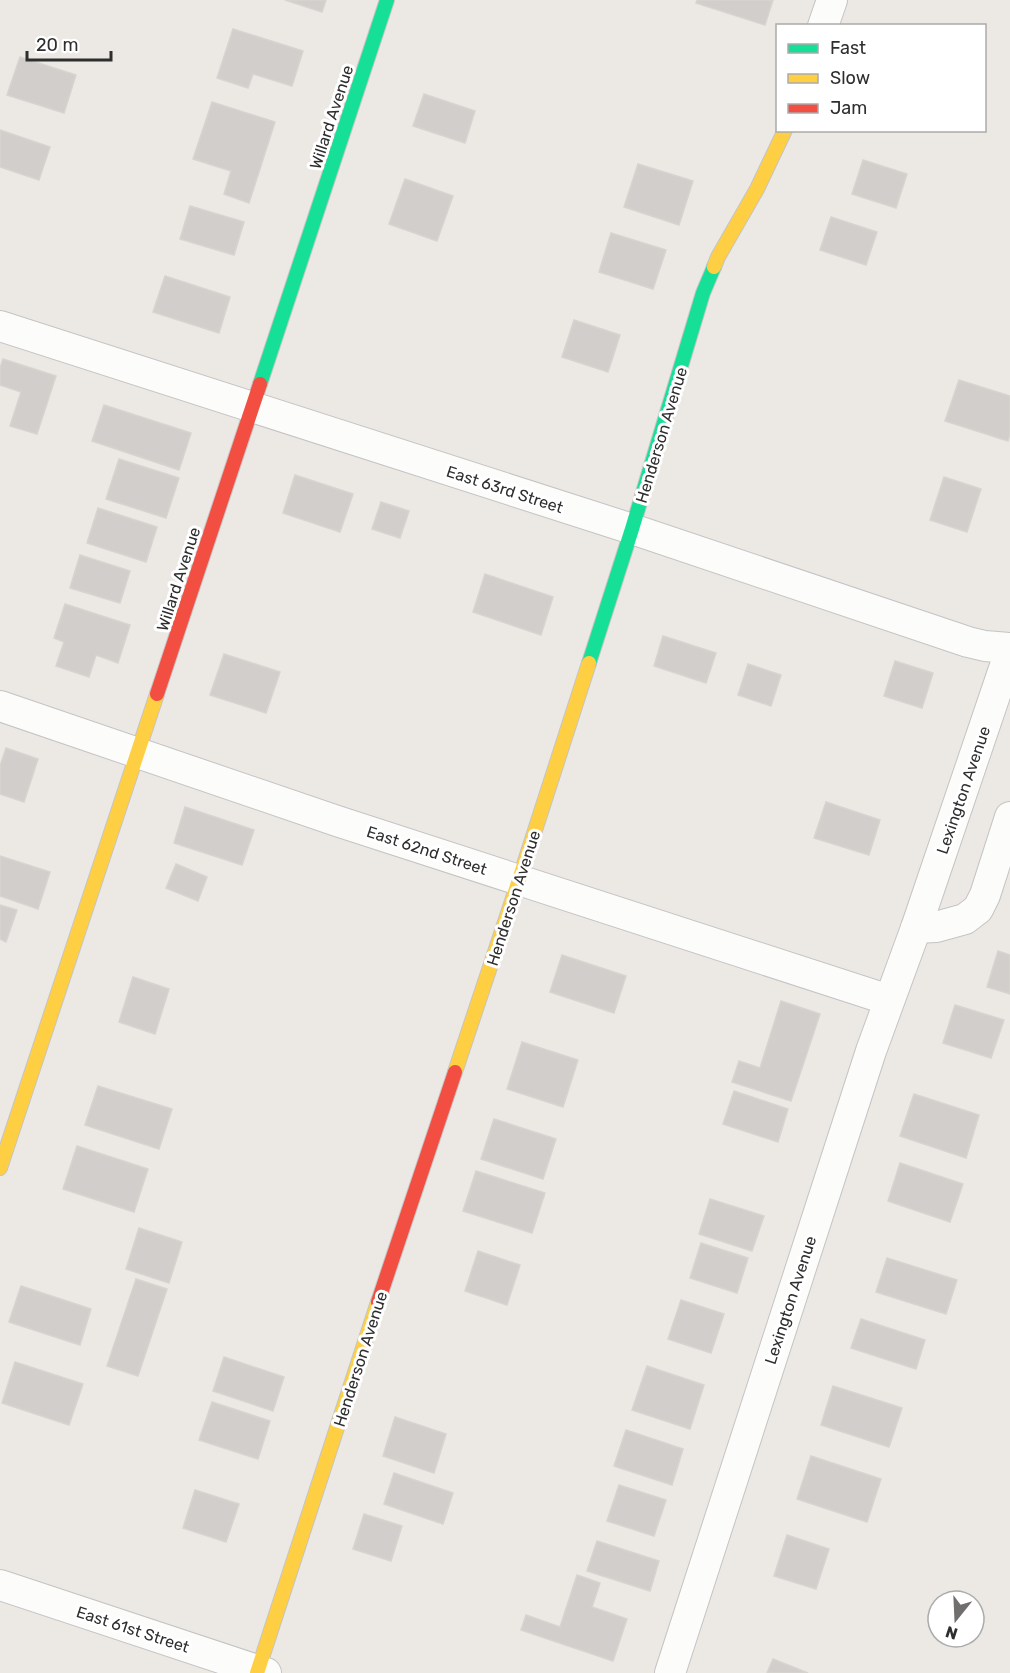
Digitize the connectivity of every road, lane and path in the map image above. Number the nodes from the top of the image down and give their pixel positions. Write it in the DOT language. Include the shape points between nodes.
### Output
graph roads {
  1 [pos="387,0"];
  2 [pos="832,0"];
  3 [pos="824,24"];
  4 [pos="784,132"];
  5 [pos="0,326"];
  6 [pos="252,407"];
  7 [pos="632,530"];
  8 [pos="1010,650"];
  9 [pos="0,706"];
  10 [pos="139,753"];
  11 [pos="1010,817"];
  12 [pos="519,880"];
  13 [pos="916,928"];
  14 [pos="890,1000"];
  15 [pos="0,1168"];
  16 [pos="0,1585"];
  17 [pos="260,1672"];
  18 [pos="670,1673"];
  1 -- 6 [label="street, Willard Avenue"];
  2 -- 3 [label="street"];
  4 -- 7 [label="street, Henderson Avenue" via="703,293"];
  5 -- 6 [label="street, East 63rd Street"];
  6 -- 7 [label="street, East 63rd Street"];
  6 -- 10 [label="street, Willard Avenue"];
  7 -- 8 [label="street, East 63rd Street" via="968,642"];
  7 -- 12 [label="street, Henderson Avenue"];
  8 -- 13 [label="street, Lexington Avenue"];
  9 -- 10 [label="street, East 62nd Street"];
  10 -- 12 [label="street, East 62nd Street"];
  10 -- 15 [label="street, Willard Avenue"];
  11 -- 13 [label="street" via="978,909 965,919"];
  12 -- 14 [label="street, East 62nd Street"];
  12 -- 17 [label="street, Henderson Avenue" via="359,1359"];
  13 -- 14 [label="street, Lexington Avenue"];
  14 -- 18 [label="street, Lexington Avenue"];
  16 -- 17 [label="street, East 61st Street"];
}
